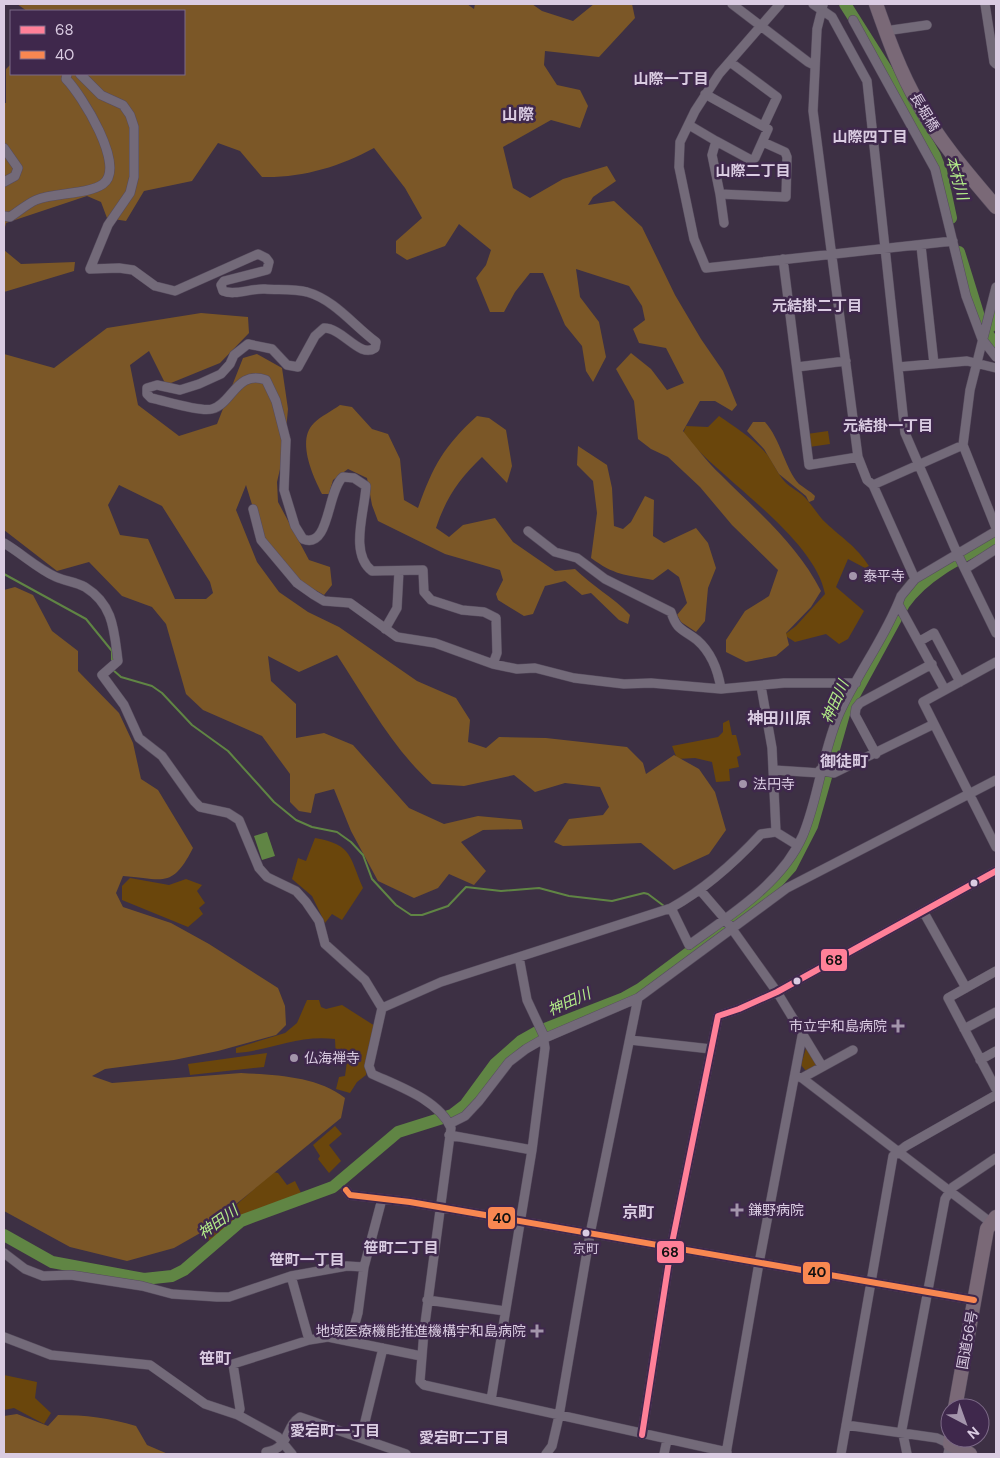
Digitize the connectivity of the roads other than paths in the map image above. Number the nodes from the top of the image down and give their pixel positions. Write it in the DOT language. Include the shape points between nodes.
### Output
graph roads {
  1 [pos="732,4"];
  2 [pos="780,4"];
  3 [pos="876,4"];
  4 [pos="985,4"];
  5 [pos="819,5"];
  6 [pos="853,20"];
  7 [pos="762,26"];
  8 [pos="927,26"];
  9 [pos="886,32"];
  10 [pos="730,62"];
  11 [pos="996,64"];
  12 [pos="814,65"];
  13 [pos="67,75"];
  14 [pos="81,75"];
  15 [pos="705,94"];
  16 [pos="688,125"];
  17 [pos="764,125"];
  18 [pos="923,130"];
  19 [pos="716,142"];
  20 [pos="763,142"];
  21 [pos="4,148"];
  22 [pos="4,182"];
  23 [pos="720,194"];
  24 [pos="996,207"];
  25 [pos="4,216"];
  26 [pos="724,223"];
  27 [pos="953,241"];
  28 [pos="921,246"];
  29 [pos="886,249"];
  30 [pos="833,253"];
  31 [pos="783,259"];
  32 [pos="996,287"];
  33 [pos="982,336"];
  34 [pos="996,357"];
  35 [pos="846,361"];
  36 [pos="977,362"];
  37 [pos="934,364"];
  38 [pos="796,367"];
  39 [pos="898,367"];
  40 [pos="996,368"];
  41 [pos="963,445"];
  42 [pos="858,457"];
  43 [pos="918,464"];
  44 [pos="872,484"];
  45 [pos="253,509"];
  46 [pos="996,530"];
  47 [pos="528,531"];
  48 [pos="4,543"];
  49 [pos="996,549"];
  50 [pos="958,555"];
  51 [pos="964,566"];
  52 [pos="399,571"];
  53 [pos="915,580"];
  54 [pos="900,607"];
  55 [pos="385,629"];
  56 [pos="996,633"];
  57 [pos="920,641"];
  58 [pos="996,662"];
  59 [pos="493,664"];
  60 [pos="932,664"];
  61 [pos="960,682"];
  62 [pos="856,683"];
  63 [pos="761,686"];
  64 [pos="721,689"];
  65 [pos="946,690"];
  66 [pos="934,724"];
  67 [pos="876,754"];
  68 [pos="774,770"];
  69 [pos="823,772"];
  70 [pos="996,780"];
  71 [pos="970,794"];
  72 [pos="776,832"];
  73 [pos="797,845"];
  74 [pos="996,847"];
  75 [pos="996,871"];
  76 [pos="700,890"];
  77 [pos="671,908"];
  78 [pos="923,911"];
  79 [pos="728,925"];
  80 [pos="519,957"];
  81 [pos="996,971"];
  82 [pos="966,988"];
  83 [pos="777,992"];
  84 [pos="638,998"];
  85 [pos="382,1008"];
  86 [pos="996,1012"];
  87 [pos="964,1029"];
  88 [pos="543,1033"];
  89 [pos="802,1036"];
  90 [pos="630,1040"];
  91 [pos="711,1049"];
  92 [pos="853,1050"];
  93 [pos="996,1051"];
  94 [pos="980,1060"];
  95 [pos="822,1066"];
  96 [pos="799,1077"];
  97 [pos="996,1089"];
  98 [pos="996,1095"];
  99 [pos="446,1120"];
  100 [pos="449,1135"];
  101 [pos="532,1150"];
  102 [pos="897,1151"];
  103 [pos="996,1158"];
  104 [pos="346,1190"];
  105 [pos="949,1191"];
  106 [pos="382,1199"];
  107 [pos="440,1207"];
  108 [pos="993,1220"];
  109 [pos="519,1223"];
  110 [pos="590,1234"];
  111 [pos="671,1248"];
  112 [pos="4,1253"];
  113 [pos="759,1263"];
  114 [pos="364,1266"];
  115 [pos="291,1276"];
  116 [pos="870,1282"];
  117 [pos="927,1292"];
  118 [pos="427,1300"];
  119 [pos="974,1300"];
  120 [pos="505,1311"];
  121 [pos="4,1337"];
  122 [pos="309,1340"];
  123 [pos="350,1341"];
  124 [pos="382,1348"];
  125 [pos="420,1356"];
  126 [pos="957,1398"];
  127 [pos="492,1400"];
  128 [pos="238,1415"];
  129 [pos="559,1416"];
  130 [pos="846,1424"];
  131 [pos="902,1433"];
  132 [pos="642,1434"];
  133 [pos="361,1438"];
  134 [pos="668,1440"];
  135 [pos="940,1440"];
  136 [pos="283,1443"];
  137 [pos="956,1448"];
  138 [pos="266,1452"];
  139 [pos="727,1453"];
  140 [pos="292,1454"];
  141 [pos="406,1454"];
  142 [pos="546,1454"];
  143 [pos="664,1454"];
  144 [pos="841,1454"];
  145 [pos="907,1454"];
  146 [pos="970,1454"];
  1 -- 7 [label="street"];
  2 -- 7 [label="street"];
  3 -- 9 [label="highway, 長堀橋"];
  4 -- 11 [label="street"];
  5 -- 12 [label="street"];
  5 -- 29 [label="street" via="832,17 867,81"];
  6 -- 18 [label="street"];
  7 -- 10 [label="street"];
  7 -- 12 [label="street"];
  8 -- 9 [label="street"];
  9 -- 18 [label="highway, 長堀橋"];
  10 -- 15 [label="street"];
  10 -- 17 [label="street" via="777,97"];
  12 -- 30 [label="street" via="813,112"];
  13 -- 25 [label="street" via="66,79 92,116 104,142 109,177 93,188 36,200 10,216"];
  14 -- 52 [label="street" via="101,95 123,104 134,127 134,176 130,193 108,225 90,269 133,270 155,286 175,291 258,254 269,262 267,270 224,281 223,291 256,288 308,292 339,309 376,342 375,348 366,351 339,331 324,328 315,336 298,367 287,365 272,349 248,344 234,355 221,374 180,390 153,386 147,388 147,394 151,398 202,411 214,409 249,378 266,380 276,401 286,440 284,490 295,526 303,539 318,537 324,528 336,482 343,477 354,478 366,486 360,552 365,566 372,572"];
  15 -- 16 [label="street"];
  15 -- 17 [label="street"];
  16 -- 19 [label="street"];
  16 -- 31 [label="street" via="680,142 679,167 694,239 706,268"];
  17 -- 20 [label="street" via="768,129"];
  18 -- 24 [label="highway, 長堀橋"];
  18 -- 27 [label="street"];
  19 -- 20 [label="street" via="751,160"];
  19 -- 23 [label="street" via="712,155"];
  20 -- 23 [label="street" via="785,152 786,197"];
  21 -- 22 [label="street" via="18,168 15,176"];
  23 -- 26 [label="street"];
  27 -- 28 [label="street"];
  27 -- 33 [label="street" via="966,296"];
  28 -- 29 [label="street"];
  28 -- 37 [label="street"];
  29 -- 30 [label="street"];
  29 -- 39 [label="street"];
  30 -- 31 [label="street"];
  30 -- 35 [label="street"];
  31 -- 38 [label="street"];
  32 -- 33 [label="street"];
  33 -- 34 [label="street"];
  33 -- 36 [label="street"];
  35 -- 38 [label="street"];
  35 -- 42 [label="street"];
  36 -- 37 [label="street"];
  36 -- 40 [label="street"];
  36 -- 41 [label="street"];
  37 -- 39 [label="street"];
  38 -- 42 [label="street" via="810,465"];
  39 -- 43 [label="street" via="905,433"];
  41 -- 43 [label="street"];
  41 -- 46 [label="street"];
  42 -- 44 [label="street" via="867,480"];
  43 -- 44 [label="street"];
  43 -- 50 [label="street"];
  44 -- 53 [label="street"];
  45 -- 55 [label="street" via="261,540 296,582 324,601 350,603"];
  46 -- 50 [label="street"];
  47 -- 64 [label="street" via="555,552 577,558 605,579 671,612 675,626 698,641 713,659 719,671"];
  48 -- 85 [label="street" via="54,576 85,587 105,605 113,625 118,662 102,675 124,705 139,738 162,756 200,807 228,813 239,820 259,868 267,877 296,891 306,902 319,921 326,944 365,980"];
  49 -- 51 [label="street"];
  50 -- 51 [label="street"];
  50 -- 53 [label="street"];
  51 -- 56 [label="street"];
  52 -- 55 [label="street" via="397,608"];
  52 -- 59 [label="street" via="424,570 424,592 431,600 462,610 484,612 496,618 497,653"];
  53 -- 54 [label="street" via="901,596"];
  54 -- 57 [label="street"];
  54 -- 62 [label="street"];
  55 -- 59 [label="street" via="397,637 435,643"];
  57 -- 60 [label="street"];
  57 -- 61 [label="street" via="934,633"];
  58 -- 61 [label="street"];
  59 -- 64 [label="street" via="624,684"];
  60 -- 65 [label="street"];
  60 -- 67 [label="street" via="856,708 855,715"];
  61 -- 65 [label="street"];
  62 -- 63 [label="street"];
  62 -- 69 [label="street" via="840,713"];
  63 -- 64 [label="street"];
  63 -- 68 [label="street"];
  65 -- 66 [label="street" via="923,702"];
  66 -- 67 [label="street"];
  66 -- 71 [label="street"];
  67 -- 69 [label="street"];
  68 -- 69 [label="street"];
  68 -- 72 [label="street"];
  69 -- 73 [label="street"];
  70 -- 71 [label="street"];
  71 -- 74 [label="street"];
  71 -- 79 [label="street" via="787,888"];
  72 -- 73 [label="street"];
  72 -- 76 [label="street" via="761,834"];
  73 -- 79 [label="street"];
  75 -- 78 [label="street"];
  76 -- 77 [label="street"];
  76 -- 79 [label="street"];
  77 -- 79 [label="street" via="689,945"];
  77 -- 80 [label="street"];
  78 -- 82 [label="street"];
  78 -- 83 [label="street"];
  79 -- 83 [label="street"];
  79 -- 84 [label="street"];
  80 -- 85 [label="street" via="441,982"];
  80 -- 88 [label="street" via="527,1000"];
  81 -- 82 [label="street"];
  82 -- 87 [label="street" via="948,998"];
  83 -- 89 [label="street"];
  83 -- 91 [label="street" via="718,1016"];
  84 -- 88 [label="street"];
  84 -- 90 [label="street"];
  85 -- 99 [label="street" via="369,1066 372,1074 434,1107"];
  86 -- 87 [label="street"];
  87 -- 94 [label="street"];
  88 -- 99 [label="street" via="510,1062 465,1116"];
  88 -- 101 [label="street"];
  89 -- 95 [label="street"];
  89 -- 96 [label="street"];
  90 -- 91 [label="street"];
  90 -- 110 [label="street"];
  91 -- 111 [label="street"];
  92 -- 95 [label="street"];
  93 -- 94 [label="street"];
  94 -- 97 [label="street"];
  95 -- 96 [label="street"];
  96 -- 102 [label="street"];
  96 -- 113 [label="street"];
  98 -- 102 [label="street"];
  99 -- 100 [label="street"];
  100 -- 101 [label="street"];
  100 -- 107 [label="street"];
  101 -- 109 [label="street"];
  102 -- 105 [label="street"];
  102 -- 116 [label="street" via="890,1165"];
  103 -- 105 [label="street"];
  104 -- 106 [label="street" via="350,1195"];
  105 -- 108 [label="street"];
  105 -- 117 [label="street"];
  106 -- 107 [label="street"];
  106 -- 114 [label="street"];
  107 -- 109 [label="street"];
  107 -- 118 [label="street"];
  108 -- 119 [label="highway, 国道56号" via="987,1229"];
  109 -- 110 [label="street"];
  109 -- 120 [label="street"];
  110 -- 111 [label="street"];
  110 -- 129 [label="street"];
  111 -- 113 [label="street"];
  111 -- 132 [label="street"];
  112 -- 115 [label="street" via="25,1269 43,1276 71,1275 172,1294 207,1297 230,1297"];
  113 -- 116 [label="street"];
  113 -- 139 [label="street"];
  114 -- 115 [label="street"];
  114 -- 123 [label="street" via="358,1313"];
  115 -- 122 [label="street"];
  116 -- 117 [label="street"];
  116 -- 130 [label="street"];
  117 -- 119 [label="street"];
  117 -- 131 [label="street"];
  118 -- 120 [label="street"];
  118 -- 125 [label="street"];
  119 -- 126 [label="highway, 国道56号"];
  120 -- 127 [label="street"];
  121 -- 128 [label="street" via="51,1355 150,1365 205,1404"];
  122 -- 123 [label="street" via="328,1337"];
  122 -- 128 [label="street" via="233,1364 240,1409"];
  123 -- 124 [label="street"];
  124 -- 125 [label="street"];
  124 -- 133 [label="street"];
  125 -- 127 [label="street" via="420,1381 424,1385"];
  127 -- 129 [label="street"];
  128 -- 136 [label="street" via="278,1436"];
  129 -- 132 [label="street"];
  129 -- 142 [label="street" via="552,1446"];
  130 -- 131 [label="street"];
  130 -- 144 [label="street"];
  131 -- 135 [label="street"];
  131 -- 145 [label="street"];
  132 -- 134 [label="street"];
  133 -- 136 [label="street" via="300,1417 294,1420"];
  133 -- 141 [label="street"];
  134 -- 139 [label="street"];
  134 -- 143 [label="street"];
  136 -- 138 [label="street" via="276,1451"];
  136 -- 140 [label="street"];
  137 -- 146 [label="highway"];
}
